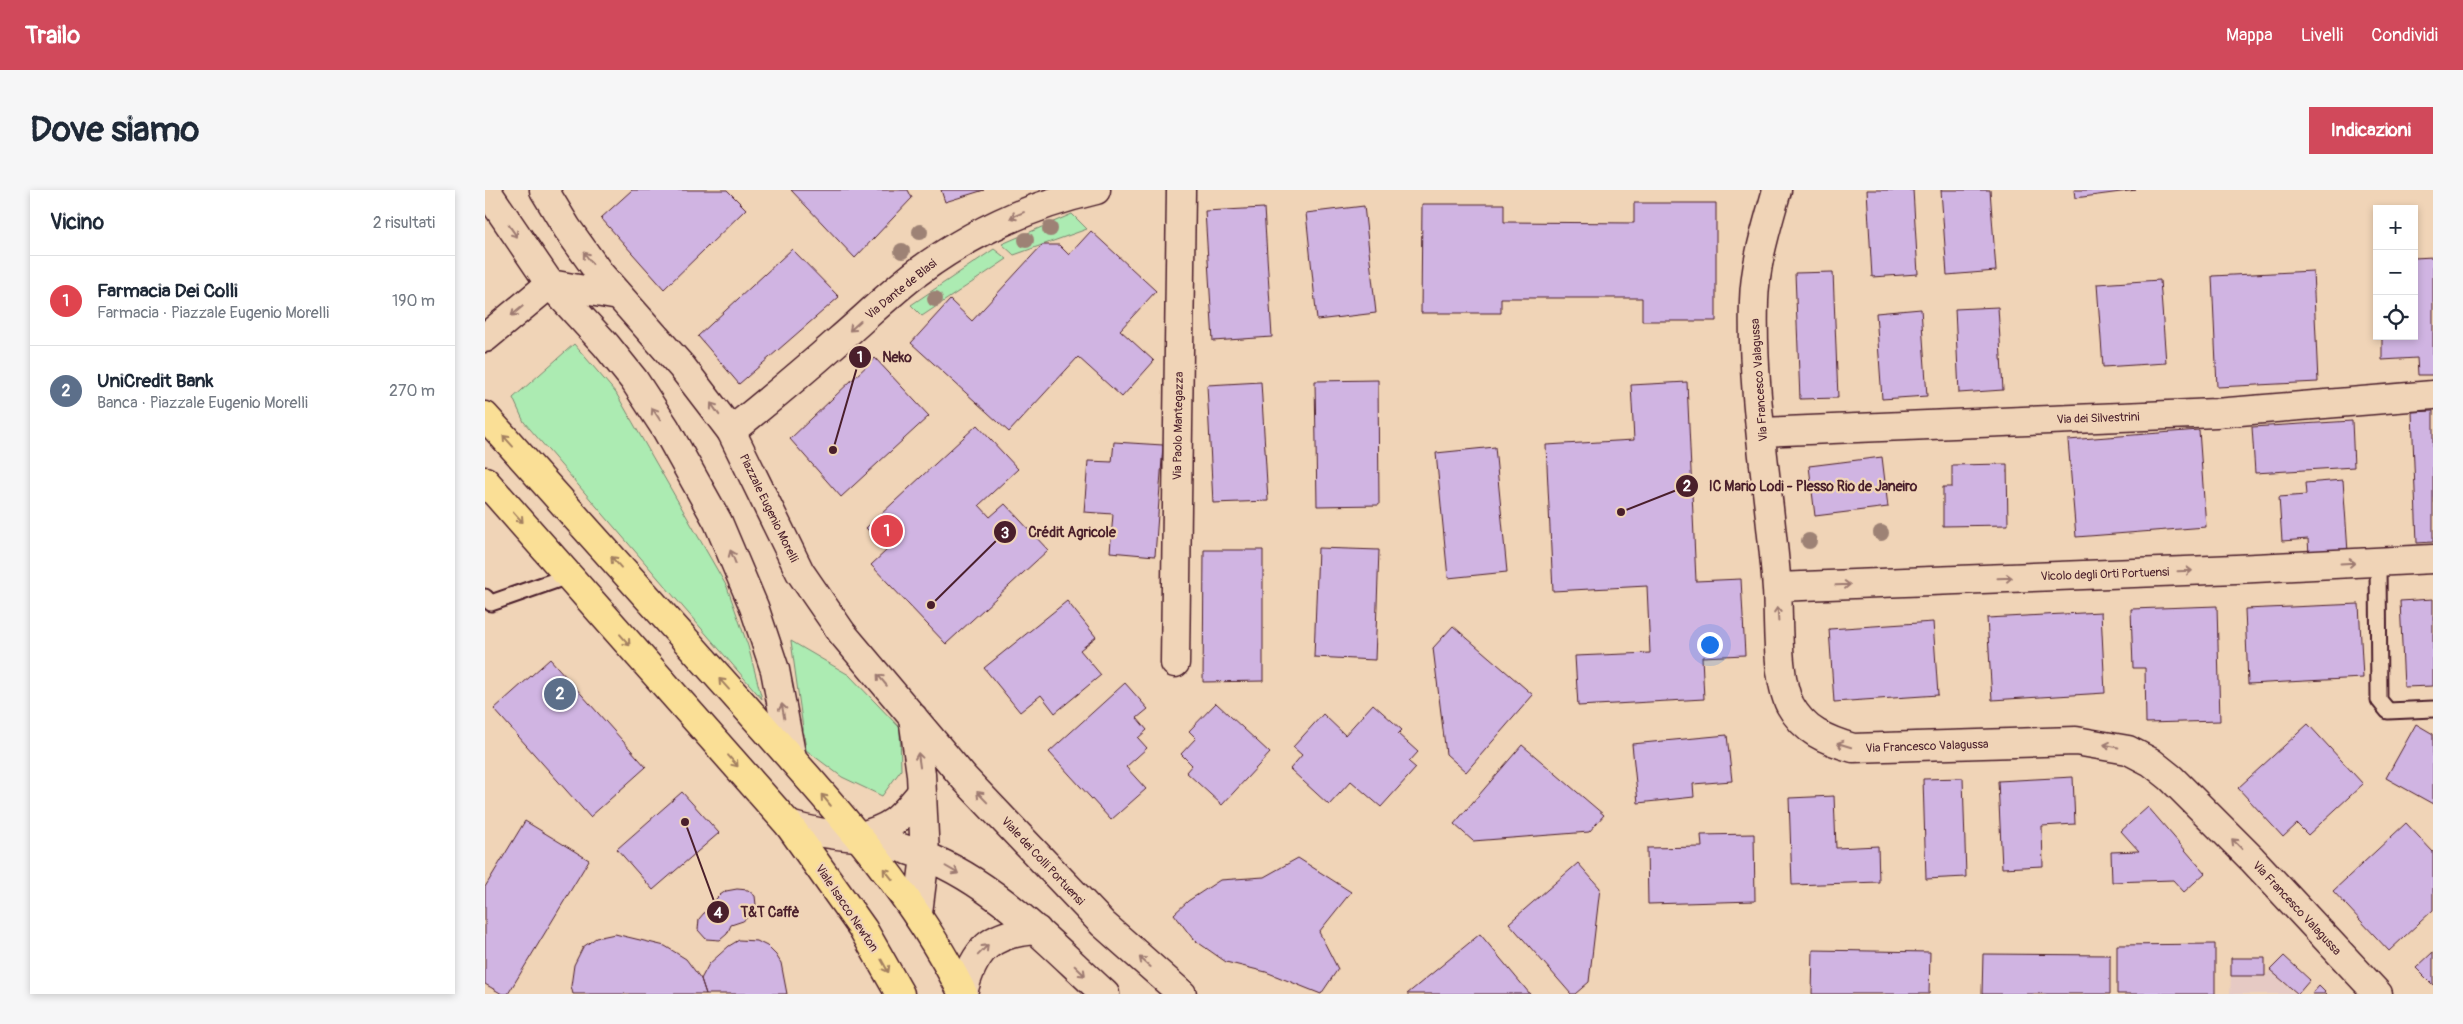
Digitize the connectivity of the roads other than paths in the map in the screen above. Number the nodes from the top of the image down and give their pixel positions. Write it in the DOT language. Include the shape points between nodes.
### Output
graph roads {
  1 [pos="486,190"];
  2 [pos="544,190"];
  3 [pos="1096,190"];
  4 [pos="1181,190"];
  5 [pos="1777,190"];
  6 [pos="1055,195"];
  7 [pos="550,284"];
  8 [pos="619,296"];
  9 [pos="485,338"];
  10 [pos="2433,394"];
  11 [pos="485,416"];
  12 [pos="731,432"];
  13 [pos="1762,432"];
  14 [pos="485,481"];
  15 [pos="2433,559"];
  16 [pos="2379,562"];
  17 [pos="568,576"];
  18 [pos="1777,588"];
  19 [pos="485,597"];
  20 [pos="1175,663"];
  21 [pos="2433,709"];
  22 [pos="913,717"];
  23 [pos="791,759"];
  24 [pos="921,792"];
  25 [pos="789,825"];
  26 [pos="857,837"];
  27 [pos="925,856"];
  28 [pos="918,913"];
  29 [pos="1037,930"];
  30 [pos="900,994"];
  31 [pos="963,994"];
  32 [pos="1105,994"];
  33 [pos="1182,994"];
  34 [pos="2378,994"];
  1 -- 7 [label="street, one-way"];
  8 -- 2 [label="street, Piazzale Eugenio Morelli, one-way" via="580,248"];
  3 -- 6 [label="street, Via Dante de Blasi"];
  4 -- 20 [label="street, Via Paolo Mantegazza"];
  5 -- 13 [label="street, Via Francesco Valagussa" via="1761,249 1754,301"];
  6 -- 12 [label="street, Via Dante de Blasi, one-way" via="965,241 919,272"];
  7 -- 8 [label="street"];
  7 -- 9 [label="street, one-way"];
  23 -- 7 [label="street, one-way" via="775,670 754,607 718,522 666,429 634,380"];
  12 -- 8 [label="street, Piazzale Eugenio Morelli, one-way" via="682,367"];
  10 -- 13 [label="street, Via dei Silvestrini" via="2216,413"];
  23 -- 11 [label="main road, one-way"];
  22 -- 12 [label="street, Piazzale Eugenio Morelli, one-way" via="842,633 800,572"];
  13 -- 18 [label="street, Via Francesco Valagussa"];
  14 -- 17 [label="main road, one-way"];
  15 -- 16 [label="street, Vicolo degli Orti Portuensi"];
  18 -- 16 [label="street, Vicolo degli Orti Portuensi, one-way"];
  16 -- 21 [label="lane" via="2379,700 2388,710"];
  17 -- 19 [label="lane" via="491,603"];
  17 -- 25 [label="main road, one-way"];
  34 -- 18 [label="street, Via Francesco Valagussa, one-way" via="2171,778 2128,750 2076,741 1853,748 1824,739 1800,722 1789,703 1782,680"];
  24 -- 22 [label="street, one-way"];
  33 -- 22 [label="street, Viale dei Colli Portuensi, one-way" via="1103,924 964,778"];
  26 -- 23 [label="main road, one-way"];
  24 -- 26 [label="street" via="895,823"];
  24 -- 27 [label="street"];
  25 -- 26 [label="street" via="819,834"];
  25 -- 30 [label="main road, Viale Isacco Newton, one-way" via="863,929"];
  26 -- 27 [label="street"];
  28 -- 26 [label="main road, one-way"];
  27 -- 28 [label="street"];
  27 -- 29 [label="street, one-way" via="988,892"];
  28 -- 31 [label="main road"];
  31 -- 29 [label="street, one-way" via="968,972 983,948 1007,935"];
  29 -- 32 [label="street, one-way"];
}
